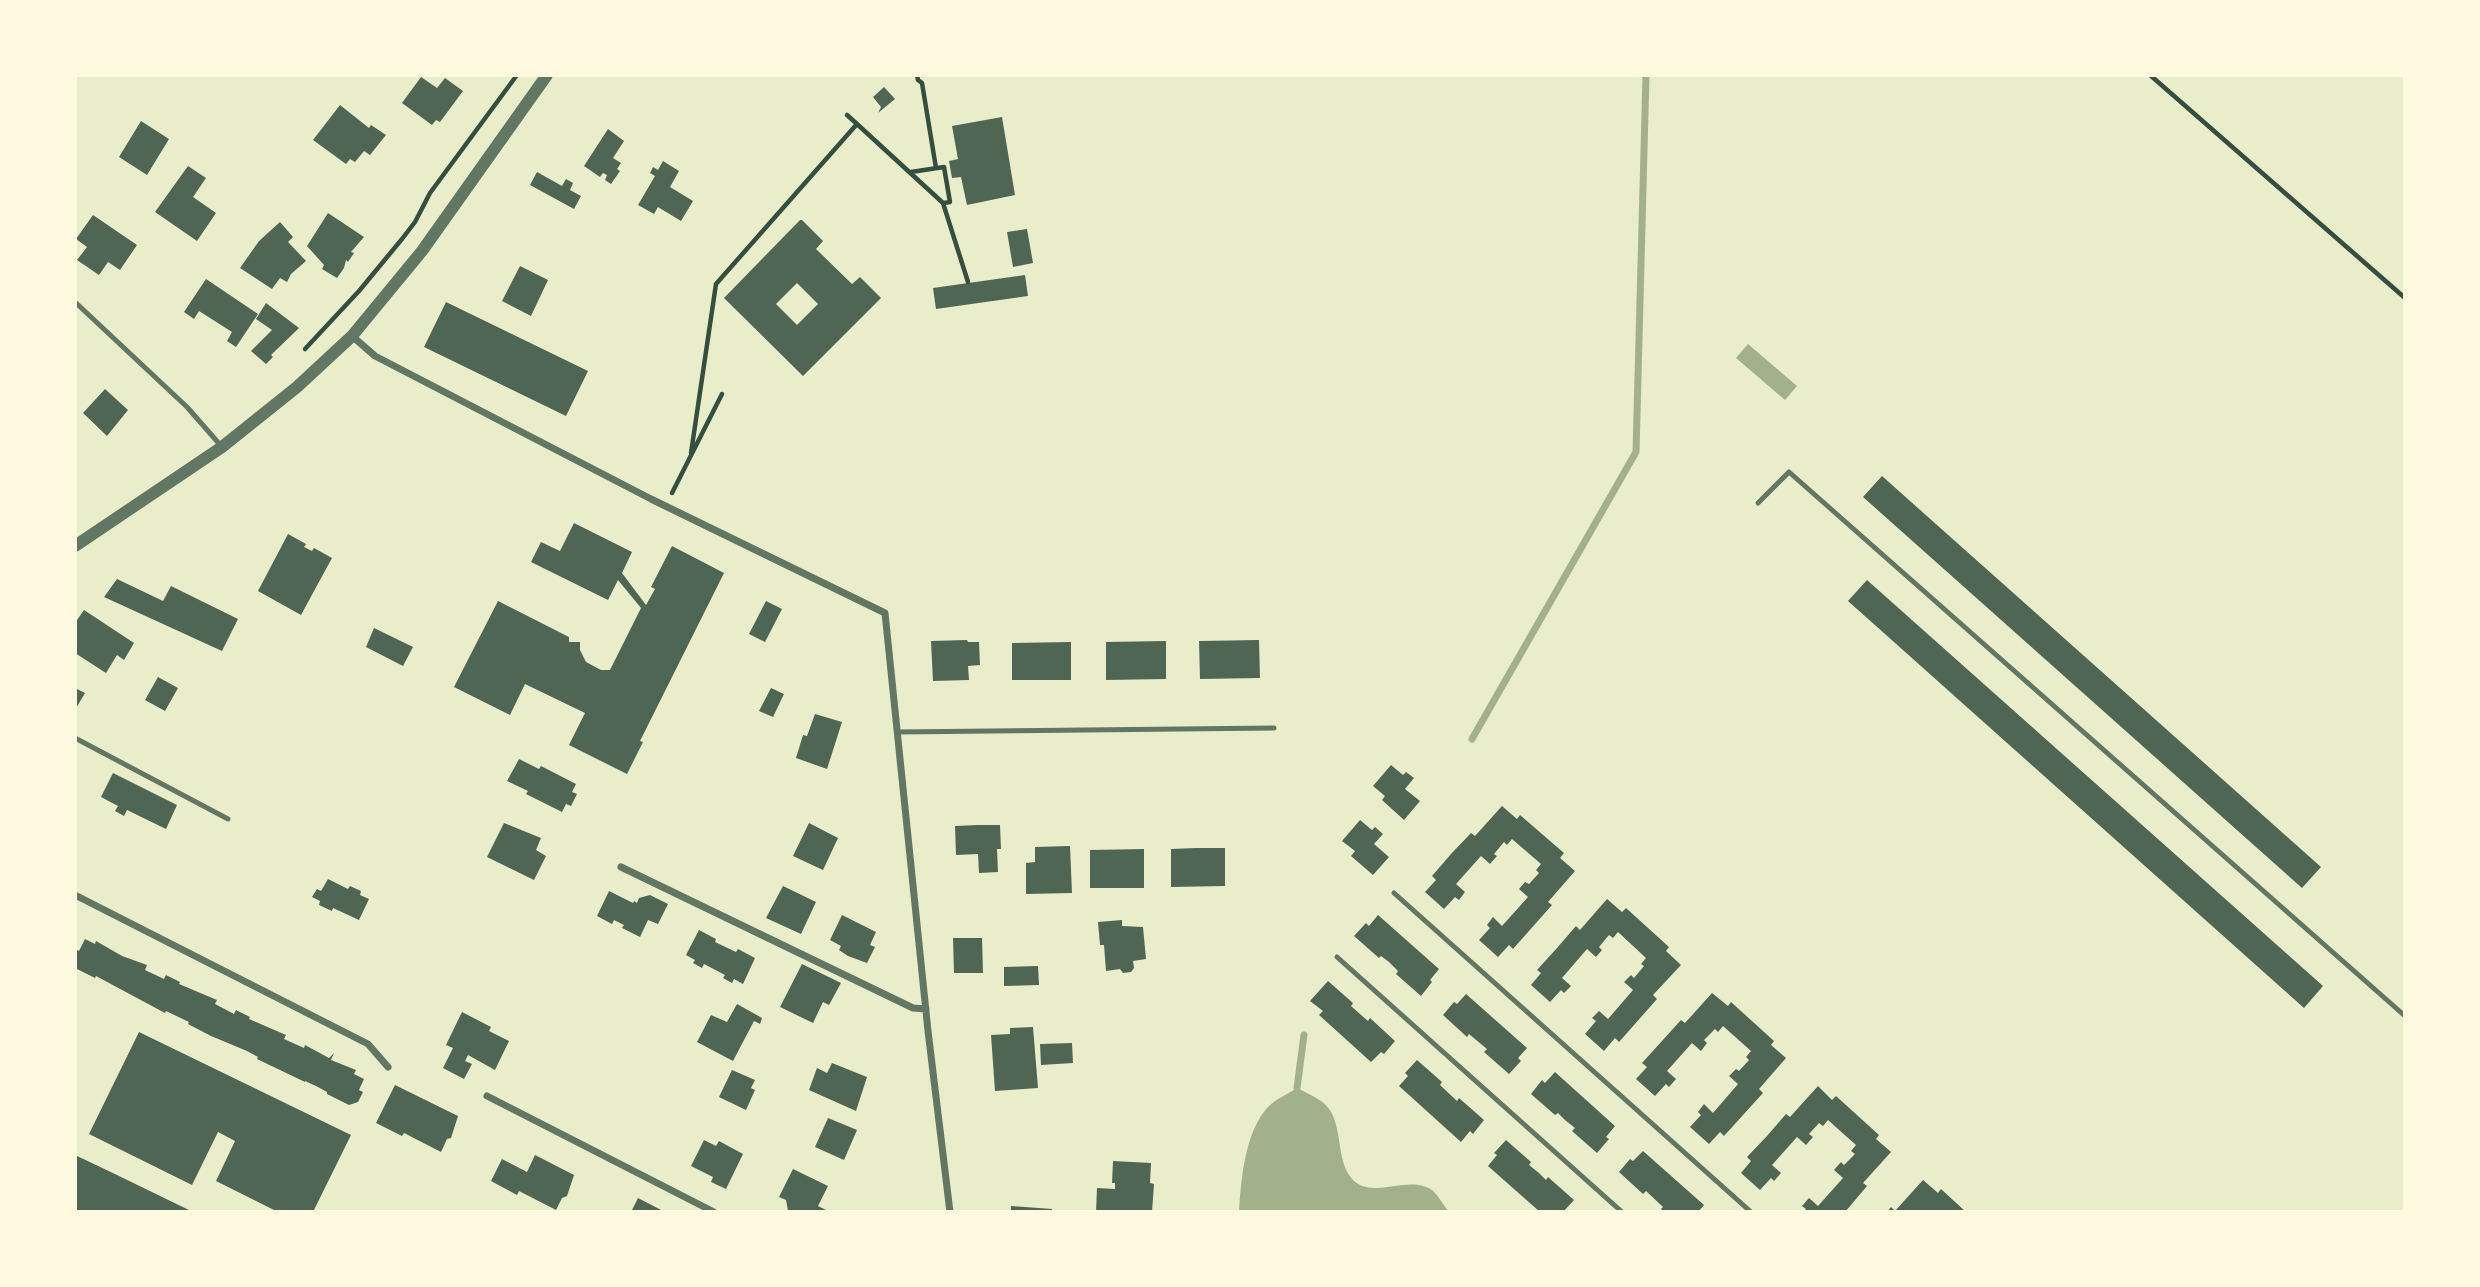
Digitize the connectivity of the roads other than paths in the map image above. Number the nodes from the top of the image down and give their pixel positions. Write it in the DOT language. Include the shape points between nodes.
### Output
graph roads {
  1 [pos="547,75"];
  2 [pos="75,302"];
  3 [pos="352,336"];
  4 [pos="222,447"];
  5 [pos="1758,503"];
  6 [pos="75,546"];
  7 [pos="1274,728"];
  8 [pos="897,732"];
  9 [pos="75,738"];
  10 [pos="228,819"];
  11 [pos="621,867"];
  12 [pos="1394,893"];
  13 [pos="75,895"];
  14 [pos="1336,957"];
  15 [pos="926,1009"];
  16 [pos="2405,1016"];
  17 [pos="388,1068"];
  18 [pos="487,1096"];
  19 [pos="714,1212"];
  20 [pos="950,1212"];
  21 [pos="1622,1212"];
  22 [pos="1751,1212"];
  1 -- 3 [label="street" via="422,251"];
  2 -- 4 [label="lane" via="187,407"];
  3 -- 4 [label="street"];
  3 -- 8 [label="street" via="375,356 885,613"];
  4 -- 6 [label="street"];
  5 -- 16 [label="lane" via="1789,472"];
  7 -- 8 [label="lane"];
  8 -- 15 [label="street"];
  9 -- 10 [label="lane"];
  11 -- 15 [label="street" via="913,1007"];
  12 -- 22 [label="lane"];
  13 -- 17 [label="street" via="368,1044"];
  14 -- 21 [label="lane"];
  15 -- 20 [label="street"];
  18 -- 19 [label="street"];
}
